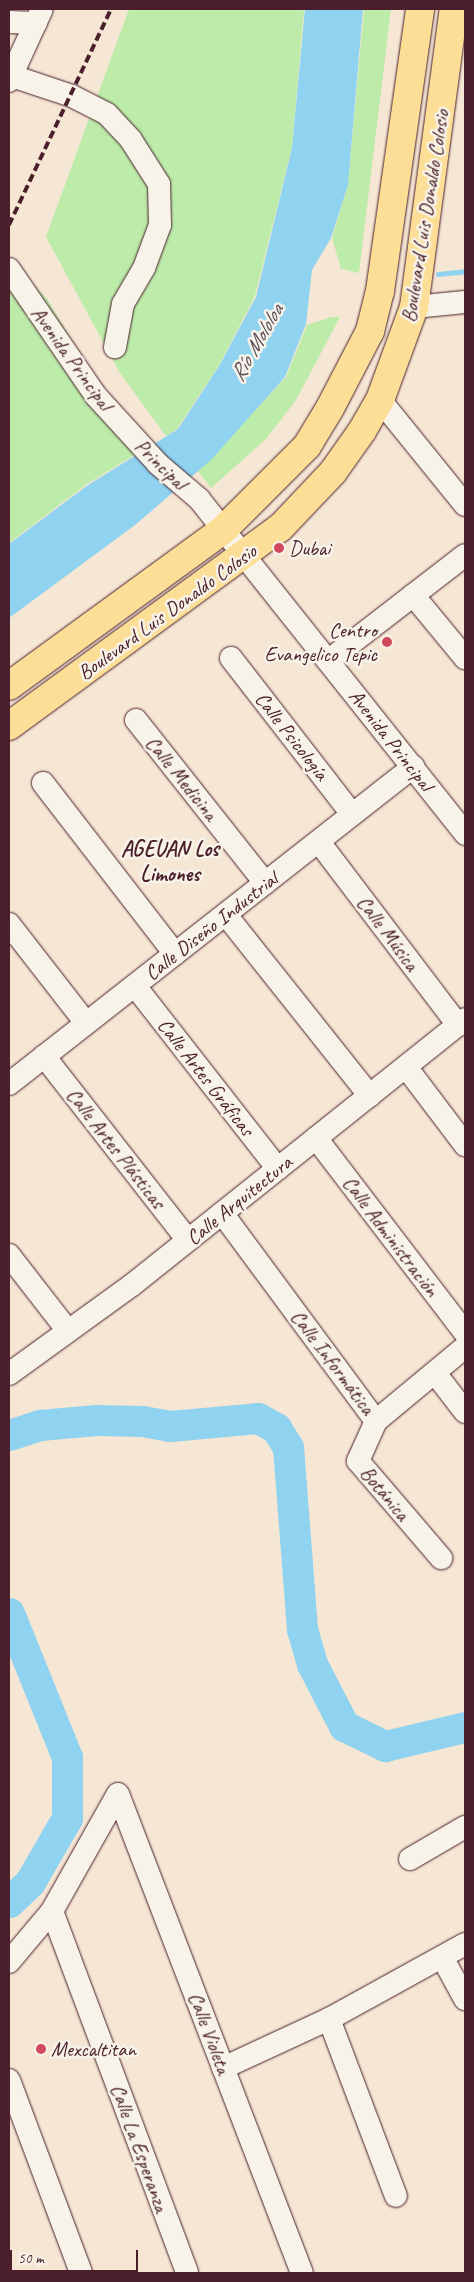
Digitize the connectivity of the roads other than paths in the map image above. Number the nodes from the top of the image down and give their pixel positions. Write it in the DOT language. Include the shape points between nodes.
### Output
graph roads {
  1 [pos="420,9"];
  2 [pos="454,9"];
  3 [pos="39,16"];
  4 [pos="9,22"];
  5 [pos="9,77"];
  6 [pos="9,269"];
  7 [pos="418,285"];
  8 [pos="465,302"];
  9 [pos="115,347"];
  10 [pos="380,400"];
  11 [pos="120,421"];
  12 [pos="201,502"];
  13 [pos="465,505"];
  14 [pos="223,530"];
  15 [pos="465,555"];
  16 [pos="244,557"];
  17 [pos="414,595"];
  18 [pos="231,658"];
  19 [pos="465,658"];
  20 [pos="328,661"];
  21 [pos="9,686"];
  22 [pos="136,720"];
  23 [pos="9,726"];
  24 [pos="413,767"];
  25 [pos="43,783"];
  26 [pos="352,814"];
  27 [pos="465,834"];
  28 [pos="318,842"];
  29 [pos="266,883"];
  30 [pos="226,915"];
  31 [pos="9,924"];
  32 [pos="175,954"];
  33 [pos="135,986"];
  34 [pos="462,1022"];
  35 [pos="86,1023"];
  36 [pos="44,1056"];
  37 [pos="406,1067"];
  38 [pos="9,1084"];
  39 [pos="370,1096"];
  40 [pos="316,1138"];
  41 [pos="465,1146"];
  42 [pos="278,1169"];
  43 [pos="222,1213"];
  44 [pos="188,1240"];
  45 [pos="9,1255"];
  46 [pos="68,1331"];
  47 [pos="465,1333"];
  48 [pos="465,1348"];
  49 [pos="435,1373"];
  50 [pos="9,1374"];
  51 [pos="465,1412"];
  52 [pos="376,1420"];
  53 [pos="441,1558"];
  54 [pos="465,1827"];
  55 [pos="410,1859"];
  56 [pos="52,1911"];
  57 [pos="465,1944"];
  58 [pos="442,1957"];
  59 [pos="9,1962"];
  60 [pos="465,1999"];
  61 [pos="329,2019"];
  62 [pos="223,2068"];
  63 [pos="9,2080"];
  64 [pos="396,2196"];
  65 [pos="81,2273"];
  66 [pos="187,2273"];
  67 [pos="302,2273"];
  1 -- 14 [label="main road, Boulevard Luis Donaldo Colosio" via="381,281 370,331 354,367 307,446"];
  2 -- 7 [label="main road, Boulevard Luis Donaldo Colosio"];
  3 -- 4 [label="street"];
  3 -- 5 [label="street"];
  5 -- 9 [label="street" via="72,96 107,114 132,140 159,184 160,225 144,268 123,304"];
  6 -- 11 [label="street, Avenida Principal" via="96,396"];
  7 -- 8 [label="street"];
  7 -- 10 [label="main road, Boulevard Luis Donaldo Colosio"];
  10 -- 13 [label="street"];
  10 -- 16 [label="main road, Boulevard Luis Donaldo Colosio" via="333,472 280,528"];
  11 -- 12 [label="street, Principal" via="158,464"];
  12 -- 14 [label="street, Avenida Principal"];
  14 -- 16 [label="street, Avenida Principal"];
  14 -- 21 [label="main road, Boulevard Luis Donaldo Colosio"];
  15 -- 17 [label="street"];
  16 -- 20 [label="street, Avenida Principal"];
  16 -- 23 [label="main road, Boulevard Luis Donaldo Colosio"];
  17 -- 19 [label="street"];
  17 -- 20 [label="street"];
  18 -- 26 [label="street, Calle Psicología"];
  20 -- 24 [label="street, Avenida Principal"];
  22 -- 29 [label="street, Calle Medicina"];
  24 -- 26 [label="street, Calle Diseño Industrial"];
  24 -- 27 [label="street, Avenida Principal"];
  25 -- 32 [label="street"];
  26 -- 28 [label="street, Calle Diseño Industrial"];
  28 -- 29 [label="street, Calle Diseño Industrial"];
  28 -- 34 [label="street, Calle Música"];
  29 -- 30 [label="street, Calle Diseño Industrial"];
  30 -- 32 [label="street, Calle Diseño Industrial"];
  30 -- 39 [label="street"];
  31 -- 35 [label="street"];
  32 -- 33 [label="street, Calle Diseño Industrial"];
  33 -- 35 [label="street, Calle Diseño Industrial"];
  33 -- 42 [label="street, Calle Artes Gráficas"];
  34 -- 37 [label="street, Calle Arquitectura"];
  35 -- 36 [label="street, Calle Diseño Industrial"];
  36 -- 38 [label="street, Calle Diseño Industrial"];
  36 -- 44 [label="street, Calle Artes Plásticas"];
  37 -- 39 [label="street, Calle Arquitectura"];
  37 -- 41 [label="street"];
  39 -- 40 [label="street, Calle Arquitectura"];
  40 -- 42 [label="street, Calle Arquitectura"];
  40 -- 47 [label="street, Calle Administración"];
  42 -- 43 [label="street, Calle Arquitectura"];
  43 -- 44 [label="street, Calle Arquitectura"];
  43 -- 52 [label="street, Calle Informática"];
  44 -- 46 [label="street, Calle Arquitectura"];
  45 -- 46 [label="street"];
  46 -- 50 [label="street, Calle Arquitectura"];
  48 -- 49 [label="street, Calle Informática"];
  49 -- 51 [label="street"];
  49 -- 52 [label="street, Calle Informática"];
  52 -- 53 [label="street, Botánica" via="358,1460"];
  54 -- 55 [label="street"];
  56 -- 59 [label="street"];
  56 -- 62 [label="street, Calle Violeta" via="118,1794"];
  56 -- 66 [label="street, Calle La Esperanza"];
  57 -- 58 [label="street"];
  58 -- 60 [label="street"];
  58 -- 61 [label="street"];
  61 -- 62 [label="street"];
  61 -- 64 [label="street"];
  62 -- 67 [label="street, Calle Violeta"];
  63 -- 65 [label="street"];
}
